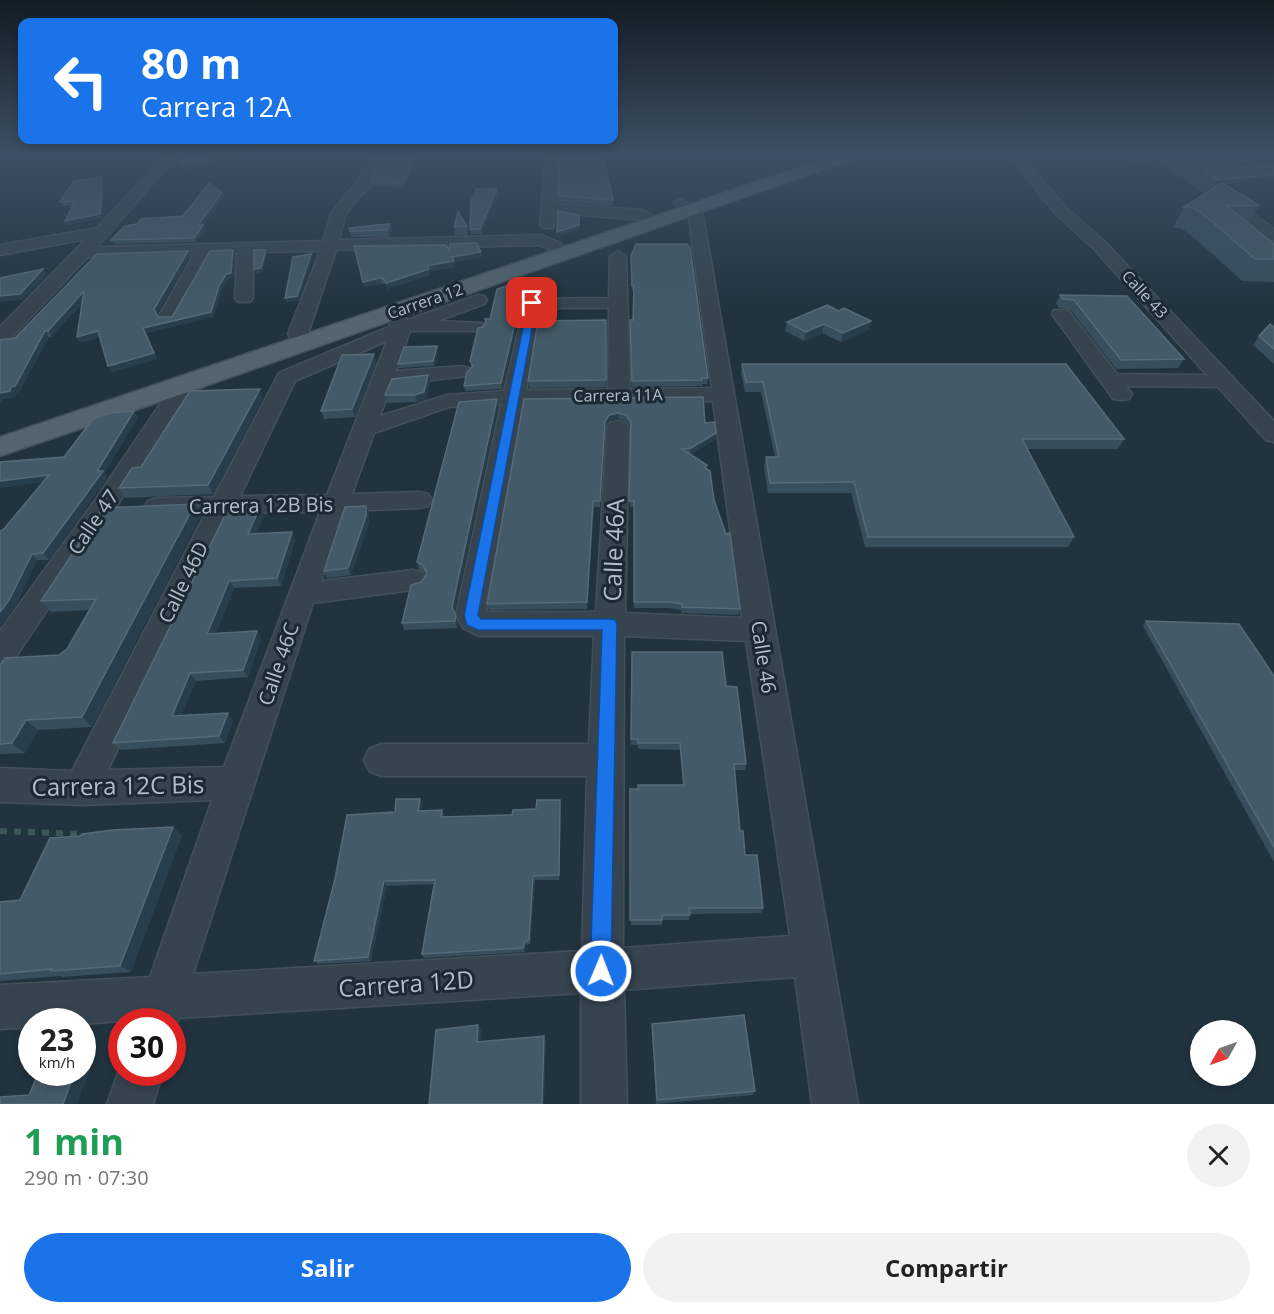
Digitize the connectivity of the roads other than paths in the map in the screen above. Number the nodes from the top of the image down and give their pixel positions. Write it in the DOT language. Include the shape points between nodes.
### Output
graph roads {
  1 [pos="688,206"];
  2 [pos="124,207"];
  3 [pos="344,207"];
  4 [pos="686,207"];
  5 [pos="687,207"];
  6 [pos="1057,207"];
  7 [pos="1235,207"];
  8 [pos="549,208"];
  9 [pos="643,216"];
  10 [pos="100,232"];
  11 [pos="1274,236"];
  12 [pos="547,243"];
  13 [pos="330,245"];
  14 [pos="245,247"];
  15 [pos="206,248"];
  16 [pos="0,250"];
  17 [pos="83,252"];
  18 [pos="618,256"];
  19 [pos="244,298"];
  20 [pos="478,300"];
  21 [pos="618,303"];
  22 [pos="1061,314"];
  23 [pos="168,316"];
  24 [pos="398,320"];
  25 [pos="475,327"];
  26 [pos="298,334"];
  27 [pos="0,338"];
  28 [pos="462,372"];
  29 [pos="384,378"];
  30 [pos="1110,380"];
  31 [pos="1225,381"];
  32 [pos="182,386"];
  33 [pos="724,394"];
  34 [pos="513,397"];
  35 [pos="1124,398"];
  36 [pos="618,412"];
  37 [pos="366,428"];
  38 [pos="0,431"];
  39 [pos="1274,435"];
  40 [pos="0,447"];
  41 [pos="419,500"];
  42 [pos="222,504"];
  43 [pos="334,504"];
  44 [pos="122,508"];
  45 [pos="413,580"];
  46 [pos="302,594"];
  47 [pos="610,624"];
  48 [pos="759,630"];
  49 [pos="0,655"];
  50 [pos="381,760"];
  51 [pos="606,760"];
  52 [pos="236,783"];
  53 [pos="0,785"];
  54 [pos="82,788"];
  55 [pos="813,955"];
  56 [pos="601,971"];
  57 [pos="0,1007"];
  58 [pos="161,1008"];
  59 [pos="183,1008"];
  60 [pos="108,1009"];
  61 [pos="136,1086"];
  62 [pos="130,1104"];
  63 [pos="604,1104"];
  64 [pos="835,1104"];
  1 -- 33 [label="street, Calle 46"];
  2 -- 10 [label="street"];
  3 -- 13 [label="street"];
  4 -- 9 [label="main road, Carrera 12"];
  5 -- 24 [label="main road, Carrera 12"];
  6 -- 31 [label="street, Calle 43" via="1100,246"];
  7 -- 11 [label="street"];
  8 -- 9 [label="street"];
  8 -- 12 [label="street"];
  9 -- 12 [label="main road, Carrera 12"];
  10 -- 16 [label="street"];
  10 -- 17 [label="street"];
  12 -- 13 [label="street"];
  12 -- 26 [label="main road, Carrera 12"];
  13 -- 14 [label="street"];
  13 -- 26 [label="street"];
  14 -- 15 [label="street"];
  14 -- 19 [label="street"];
  15 -- 17 [label="street"];
  15 -- 23 [label="street"];
  17 -- 27 [label="street"];
  18 -- 21 [label="street, Calle 46A"];
  20 -- 24 [label="street"];
  21 -- 34 [label="street" via="532,303"];
  21 -- 36 [label="street, Calle 46A"];
  22 -- 30 [label="street"];
  24 -- 25 [label="street"];
  24 -- 29 [label="street, Calle 46C"];
  24 -- 32 [label="main road, Carrera 12"];
  24 -- 42 [label="street, Calle 46D" via="286,376"];
  26 -- 38 [label="main road, Carrera 12"];
  28 -- 29 [label="street"];
  29 -- 37 [label="street, Calle 46C"];
  30 -- 31 [label="street"];
  30 -- 35 [label="street"];
  31 -- 39 [label="street, Calle 43"];
  32 -- 40 [label="main road, Carrera 12"];
  32 -- 44 [label="street, Calle 47"];
  33 -- 36 [label="street, Carrera 11A"];
  33 -- 48 [label="street, Calle 46"];
  34 -- 36 [label="street, Carrera 11A"];
  34 -- 37 [label="street, Carrera 11A" via="447,401"];
  34 -- 47 [label="street" via="471,615 473,621"];
  36 -- 47 [label="street, Calle 46A"];
  37 -- 43 [label="street, Calle 46C"];
  41 -- 43 [label="street, Carrera 12B Bis"];
  42 -- 43 [label="street, Carrera 12B Bis"];
  42 -- 44 [label="street, Carrera 12B Bis"];
  42 -- 54 [label="street, Calle 46D"];
  43 -- 46 [label="street, Calle 46C"];
  44 -- 49 [label="street, Calle 47"];
  45 -- 46 [label="street"];
  46 -- 52 [label="street, Calle 46C"];
  47 -- 48 [label="street"];
  47 -- 51 [label="street, Calle 46A"];
  48 -- 55 [label="street, Calle 46"];
  50 -- 51 [label="street"];
  51 -- 56 [label="street, Calle 46A"];
  52 -- 54 [label="street, Carrera 12C Bis"];
  52 -- 58 [label="street, Calle 46C"];
  53 -- 54 [label="street, Carrera 12C Bis"];
  55 -- 56 [label="street, Carrera 12D"];
  55 -- 64 [label="street, Calle 46"];
  56 -- 59 [label="street, Carrera 12D"];
  56 -- 63 [label="street, Calle 46A"];
  57 -- 60 [label="street, Carrera 12D"];
  61 -- 62 [label="street"];
}
